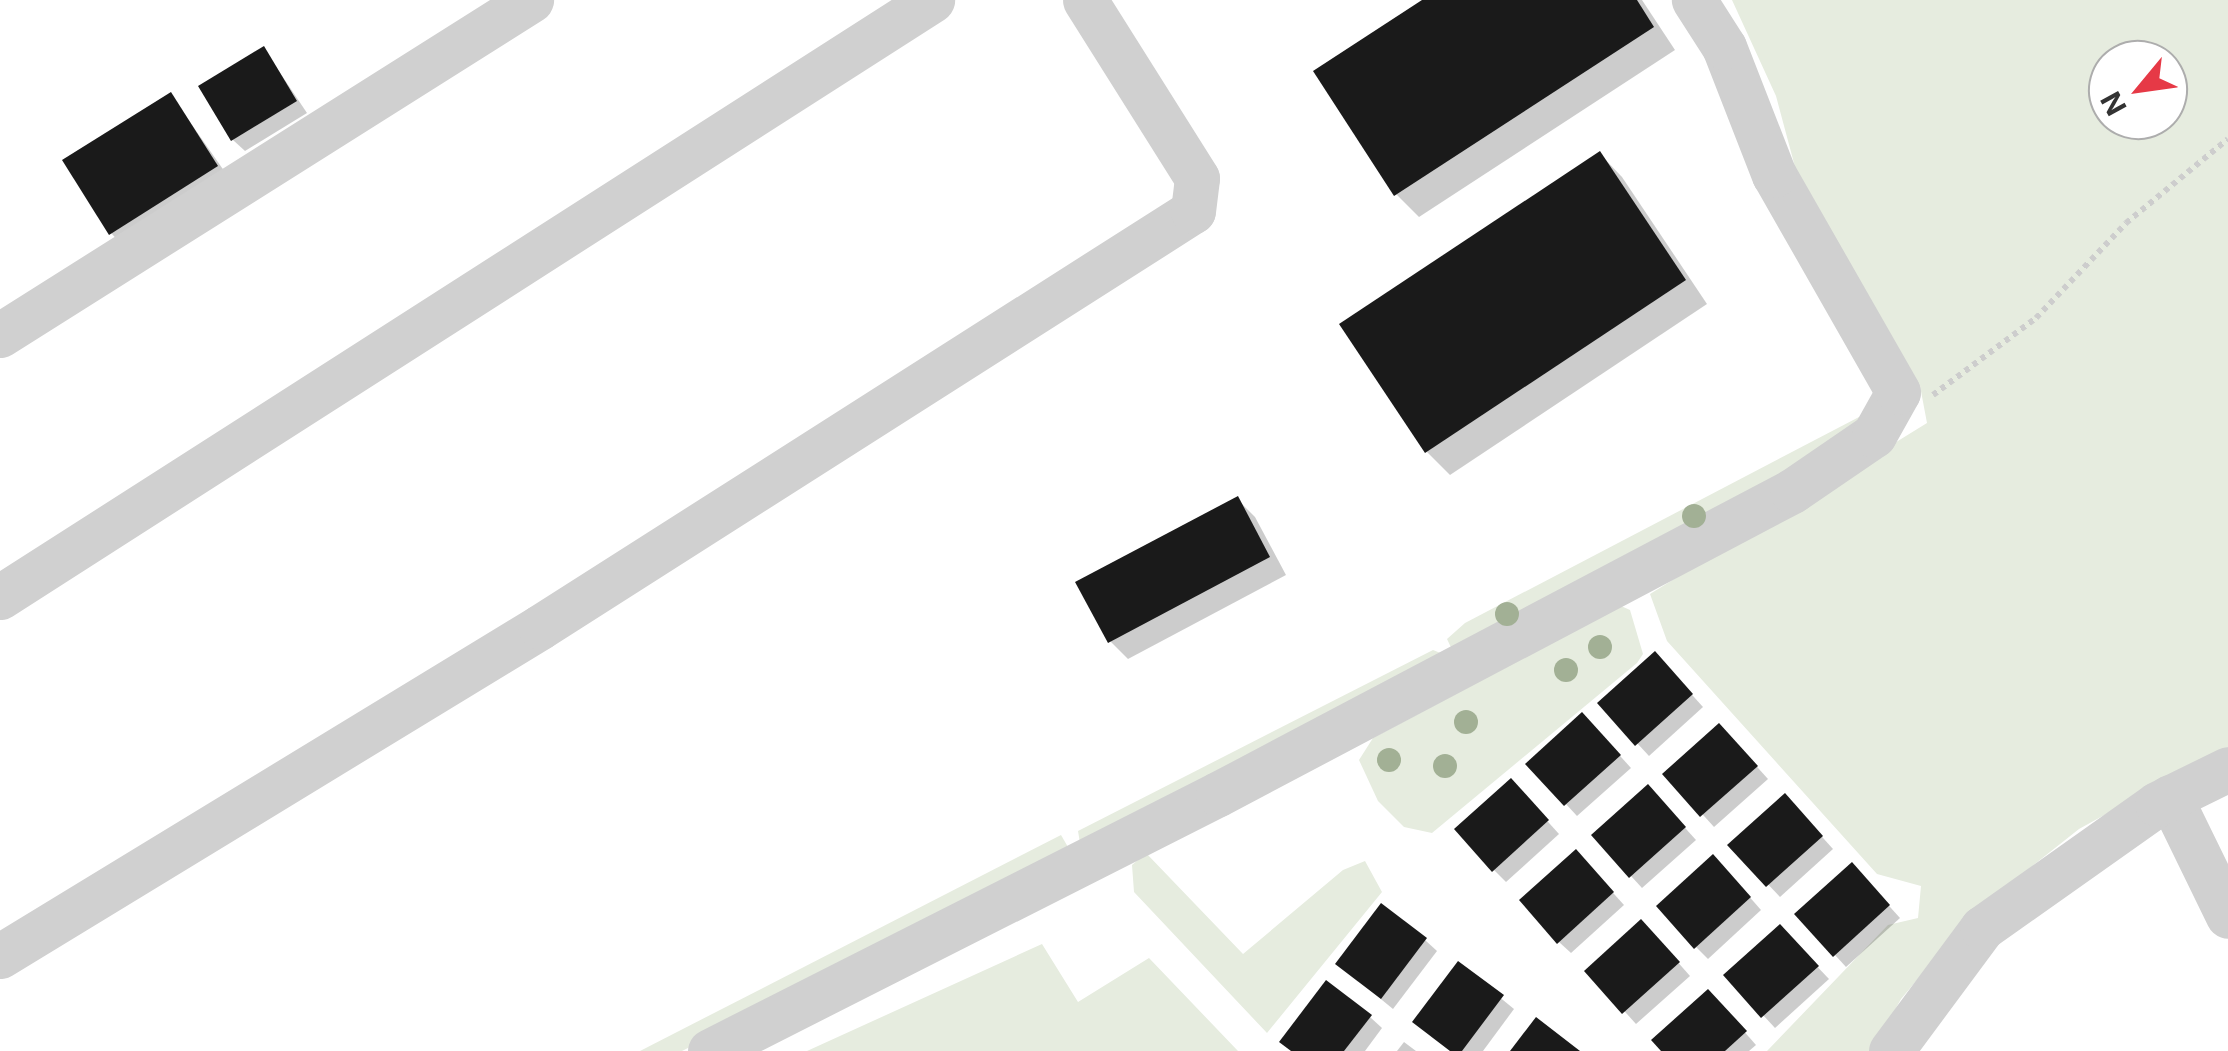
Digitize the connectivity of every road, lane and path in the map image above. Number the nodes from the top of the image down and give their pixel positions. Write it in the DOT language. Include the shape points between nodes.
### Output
graph roads {
  1 [pos="531,0"];
  2 [pos="932,0"];
  3 [pos="1085,0"];
  4 [pos="1694,0"];
  5 [pos="2228,139"];
  6 [pos="0,335"];
  7 [pos="1930,397"];
  8 [pos="0,597"];
  9 [pos="2228,769"];
  10 [pos="2170,798"];
  11 [pos="2228,916"];
  12 [pos="0,956"];
  13 [pos="710,1051"];
  14 [pos="1891,1051"];
  1 -- 6 [label="street"];
  2 -- 8 [label="street"];
  3 -- 12 [label="street" via="1197,178 1193,211 540,628"];
  4 -- 13 [label="street" via="1724,46 1774,175 1898,392 1874,435 1774,500 1218,794"];
  5 -- 7 [label="path" via="2126,223 2036,318"];
  9 -- 10 [label="street"];
  10 -- 11 [label="street"];
  10 -- 14 [label="street" via="1982,928"];
}
